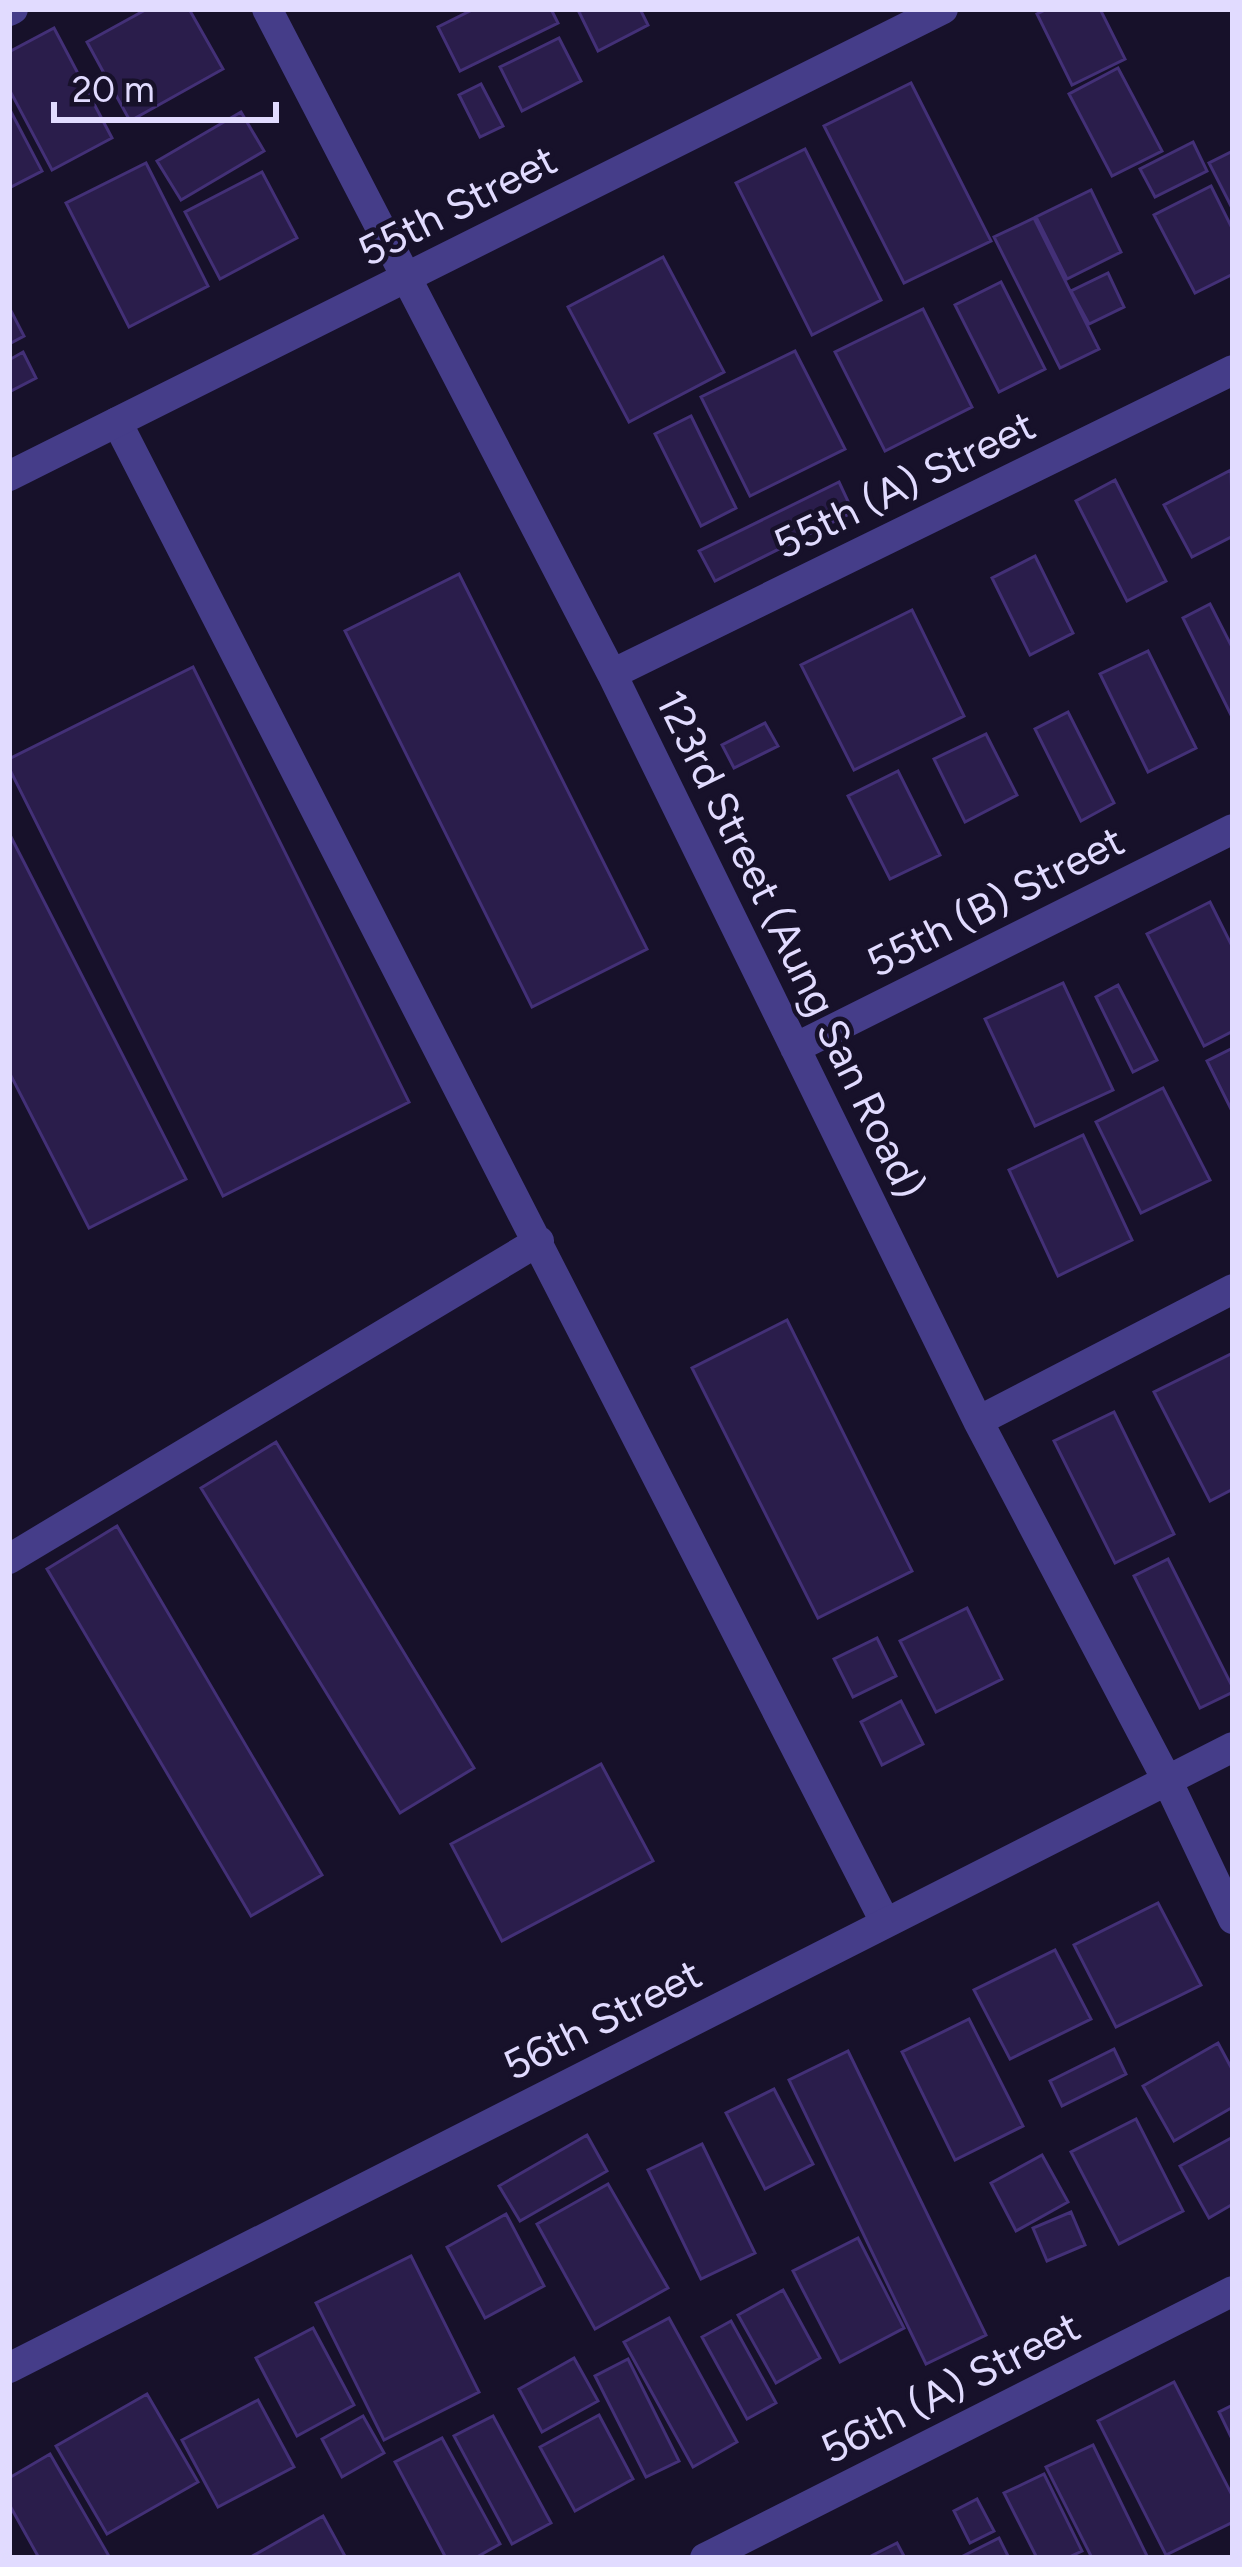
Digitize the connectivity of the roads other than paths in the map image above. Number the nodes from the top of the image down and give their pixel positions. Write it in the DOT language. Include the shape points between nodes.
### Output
graph roads {
  1 [pos="267,9"];
  2 [pos="943,9"];
  3 [pos="405,278"];
  4 [pos="1233,370"];
  5 [pos="117,422"];
  6 [pos="9,476"];
  7 [pos="612,674"];
  8 [pos="1233,829"];
  9 [pos="795,1048"];
  10 [pos="538,1241"];
  11 [pos="1233,1288"];
  12 [pos="978,1421"];
  13 [pos="9,1559"];
  14 [pos="1233,1747"];
  15 [pos="1167,1780"];
  16 [pos="1233,1919"];
  17 [pos="885,1922"];
  18 [pos="1233,2290"];
  19 [pos="9,2368"];
  20 [pos="705,2558"];
  1 -- 3 [label="street, 123rd Street (Aung San Road)"];
  2 -- 3 [label="street, 55th Street"];
  3 -- 5 [label="street, 55th Street"];
  3 -- 7 [label="street, 123rd Street (Aung San Road)"];
  4 -- 7 [label="street, 55th (A) Street"];
  5 -- 6 [label="street, 55th Street"];
  5 -- 10 [label="street"];
  7 -- 9 [label="street, 123rd Street (Aung San Road)"];
  8 -- 9 [label="street, 55th (B) Street"];
  9 -- 12 [label="street, 123rd Street (Aung San Road)"];
  10 -- 13 [label="street"];
  10 -- 17 [label="street"];
  11 -- 12 [label="street"];
  12 -- 15 [label="street, 123rd Street (Aung San Road)"];
  14 -- 15 [label="street, 56th Street"];
  15 -- 16 [label="street, 123rd Street (Aung San Road)"];
  15 -- 17 [label="street, 56th Street"];
  17 -- 19 [label="street, 56th Street"];
  18 -- 20 [label="street, 56th (A) Street"];
}
